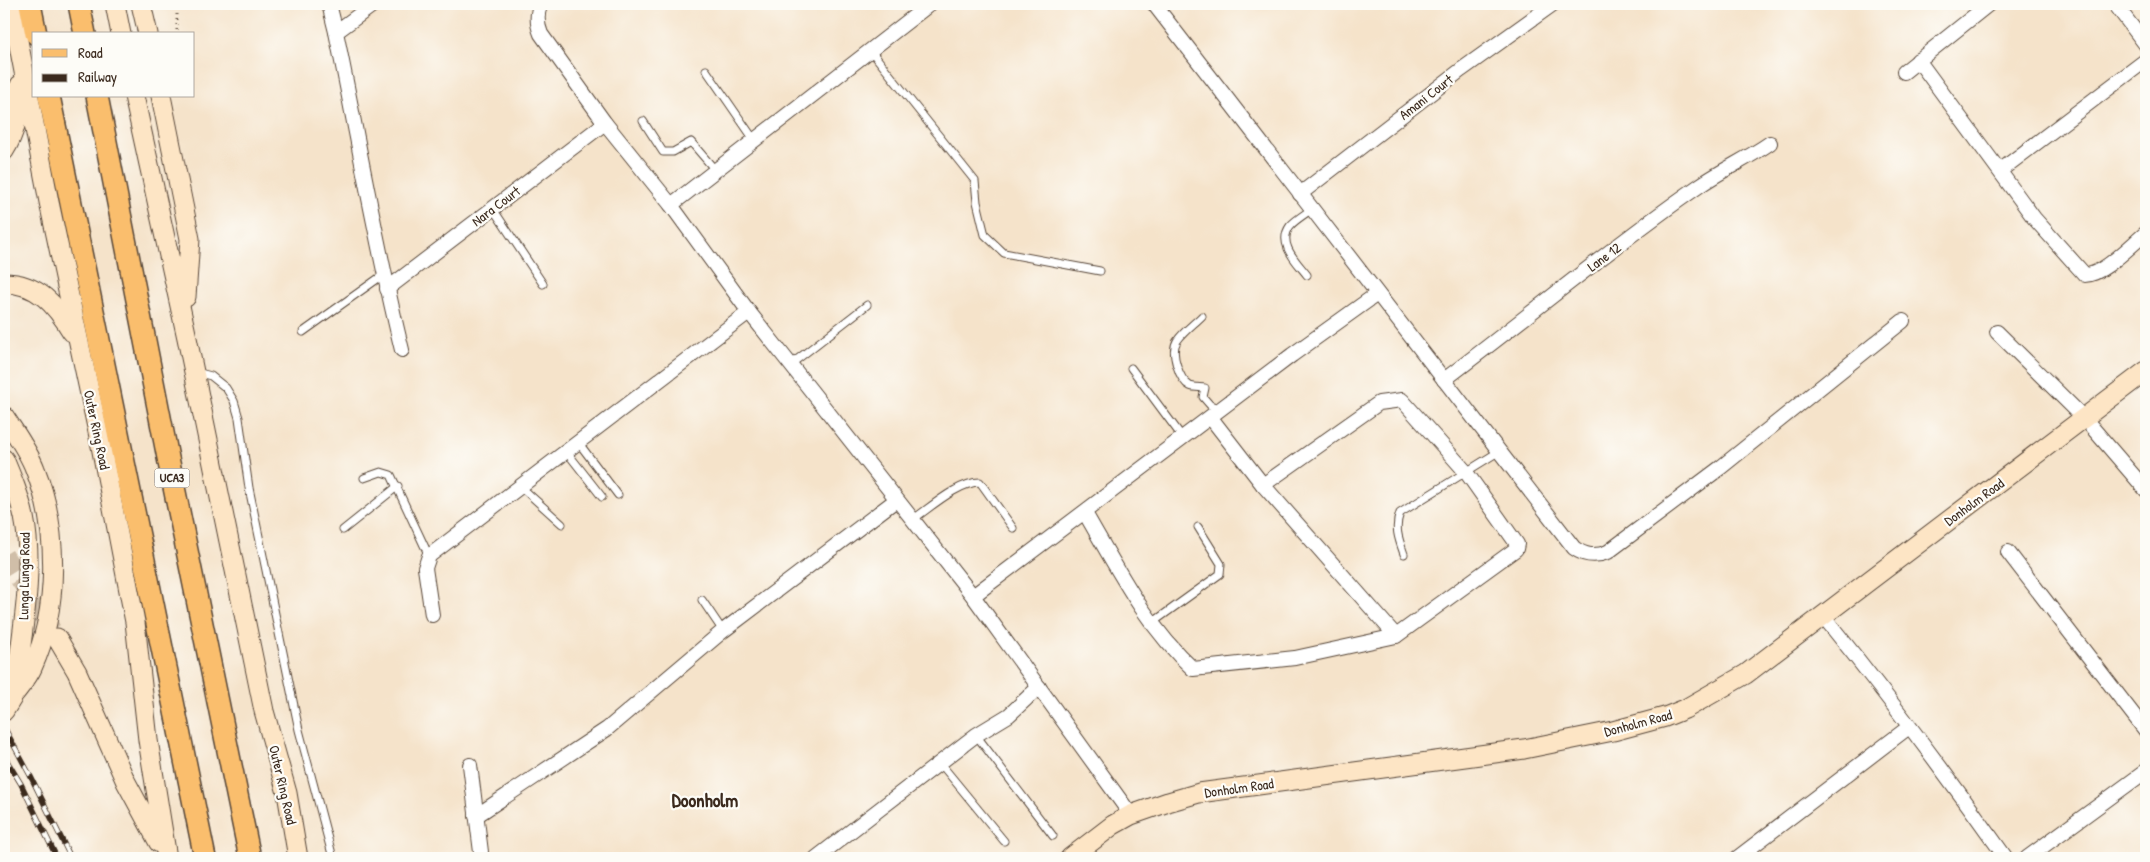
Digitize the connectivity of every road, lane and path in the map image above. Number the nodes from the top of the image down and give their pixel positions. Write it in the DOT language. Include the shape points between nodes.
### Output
graph roads {
  1 [pos="10,4"];
  2 [pos="30,4"];
  3 [pos="79,4"];
  4 [pos="115,4"];
  5 [pos="141,4"];
  6 [pos="177,4"];
  7 [pos="329,4"];
  8 [pos="374,4"];
  9 [pos="541,4"];
  10 [pos="930,4"];
  11 [pos="1154,4"];
  12 [pos="1554,4"];
  13 [pos="1989,4"];
  14 [pos="2115,4"];
  15 [pos="36,32"];
  16 [pos="84,32"];
  17 [pos="121,32"];
  18 [pos="148,32"];
  19 [pos="177,32"];
  20 [pos="336,32"];
  21 [pos="2146,45"];
  22 [pos="21,50"];
  23 [pos="871,51"];
  24 [pos="1918,60"];
  25 [pos="2146,60"];
  26 [pos="706,70"];
  27 [pos="1904,72"];
  28 [pos="49,98"];
  29 [pos="97,98"];
  30 [pos="134,98"];
  31 [pos="161,98"];
  32 [pos="643,121"];
  33 [pos="605,123"];
  34 [pos="755,141"];
  35 [pos="1770,143"];
  36 [pos="4,151"];
  37 [pos="2000,170"];
  38 [pos="716,171"];
  39 [pos="1300,194"];
  40 [pos="671,205"];
  41 [pos="1312,208"];
  42 [pos="493,209"];
  43 [pos="2146,233"];
  44 [pos="1100,271"];
  45 [pos="383,275"];
  46 [pos="1307,275"];
  47 [pos="4,283"];
  48 [pos="543,284"];
  49 [pos="387,289"];
  50 [pos="1377,294"];
  51 [pos="868,305"];
  52 [pos="749,312"];
  53 [pos="1202,316"];
  54 [pos="1903,321"];
  55 [pos="302,332"];
  56 [pos="1997,332"];
  57 [pos="187,338"];
  58 [pos="78,341"];
  59 [pos="402,350"];
  60 [pos="790,365"];
  61 [pos="1131,368"];
  62 [pos="194,371"];
  63 [pos="2146,371"];
  64 [pos="1444,380"];
  65 [pos="1222,409"];
  66 [pos="4,416"];
  67 [pos="1211,418"];
  68 [pos="2084,418"];
  69 [pos="1184,438"];
  70 [pos="578,442"];
  71 [pos="566,451"];
  72 [pos="1498,452"];
  73 [pos="4,459"];
  74 [pos="1466,472"];
  75 [pos="364,478"];
  76 [pos="1263,485"];
  77 [pos="398,486"];
  78 [pos="520,486"];
  79 [pos="2146,490"];
  80 [pos="618,495"];
  81 [pos="602,497"];
  82 [pos="896,500"];
  83 [pos="1085,513"];
  84 [pos="911,520"];
  85 [pos="562,524"];
  86 [pos="1013,528"];
  87 [pos="1198,528"];
  88 [pos="343,530"];
  89 [pos="2008,552"];
  90 [pos="1404,554"];
  91 [pos="429,556"];
  92 [pos="973,596"];
  93 [pos="702,600"];
  94 [pos="432,615"];
  95 [pos="1824,616"];
  96 [pos="1152,624"];
  97 [pos="722,631"];
  98 [pos="1396,636"];
  99 [pos="56,638"];
  100 [pos="1038,687"];
  101 [pos="1909,727"];
  102 [pos="2146,730"];
  103 [pos="976,734"];
  104 [pos="940,762"];
  105 [pos="470,766"];
  106 [pos="2146,771"];
  107 [pos="1130,814"];
  108 [pos="476,816"];
  109 [pos="1053,836"];
  110 [pos="1004,841"];
  111 [pos="481,852"];
  112 [pos="167,857"];
  113 [pos="205,858"];
  114 [pos="250,858"];
  115 [pos="298,858"];
  116 [pos="333,858"];
  117 [pos="816,858"];
  118 [pos="1070,858"];
  119 [pos="1737,858"];
  120 [pos="2006,858"];
  121 [pos="2028,858"];
  1 -- 22 [label="main road, Outer Ring Road"];
  2 -- 15 [label="main road"];
  3 -- 16 [label="main road"];
  4 -- 17 [label="main road"];
  5 -- 18 [label="main road"];
  6 -- 19 [label="path"];
  7 -- 20 [label="street"];
  8 -- 20 [label="street"];
  9 -- 33 [label="street" via="537,25 541,34"];
  10 -- 23 [label="street"];
  11 -- 39 [label="street"];
  12 -- 39 [label="street, Amani Court" via="1461,70"];
  13 -- 24 [label="street"];
  14 -- 21 [label="street"];
  20 -- 45 [label="street"];
  22 -- 36 [label="main road" via="18,115"];
  22 -- 58 [label="main road, Outer Ring Road"];
  23 -- 34 [label="street"];
  23 -- 44 [label="lane" via="975,180 985,235 1004,253"];
  24 -- 27 [label="street"];
  24 -- 37 [label="street"];
  25 -- 37 [label="street"];
  26 -- 34 [label="lane"];
  28 -- 113 [label="main road, Outer Ring Road"];
  29 -- 114 [label="main road, UCA3"];
  30 -- 57 [label="main road, Outer Ring Road"];
  31 -- 57 [label="main road" via="190,239 186,278"];
  32 -- 38 [label="lane" via="664,152 673,152 691,142"];
  33 -- 40 [label="street"];
  33 -- 42 [label="street, Nara Court"];
  34 -- 38 [label="street"];
  35 -- 64 [label="street, Lane 12" via="1685,197"];
  37 -- 43 [label="street" via="2034,218 2085,275 2092,275 2103,268"];
  38 -- 40 [label="street"];
  39 -- 41 [label="street"];
  40 -- 52 [label="street"];
  41 -- 46 [label="lane" via="1290,227 1287,236 1287,250"];
  41 -- 50 [label="street"];
  42 -- 48 [label="lane"];
  42 -- 49 [label="street, Nara Court"];
  45 -- 49 [label="street"];
  45 -- 55 [label="lane"];
  47 -- 58 [label="main road" via="20,284 46,298 60,312"];
  49 -- 59 [label="street"];
  50 -- 64 [label="street"];
  50 -- 65 [label="street"];
  51 -- 60 [label="lane"];
  52 -- 60 [label="street"];
  52 -- 70 [label="street"];
  53 -- 65 [label="lane" via="1178,340 1174,356 1183,379 1193,387 1206,388 1203,397 1210,405"];
  54 -- 72 [label="street" via="1720,468 1600,555 1582,554 1574,548"];
  56 -- 68 [label="street"];
  57 -- 62 [label="main road, Outer Ring Road"];
  58 -- 112 [label="main road, Outer Ring Road" via="135,622"];
  60 -- 82 [label="street"];
  61 -- 69 [label="lane"];
  62 -- 115 [label="main road, Outer Ring Road" via="264,710 287,793"];
  62 -- 116 [label="lane" via="211,376 226,388 237,410 249,488 299,730"];
  63 -- 68 [label="main road, Donholm Road"];
  64 -- 72 [label="street"];
  65 -- 67 [label="street"];
  66 -- 73 [label="main road, Lunga Lunga Road" via="35,469 46,508 52,548 52,594 46,627 32,669 15,693 25,611 27,539 24,516"];
  67 -- 69 [label="street"];
  67 -- 76 [label="street"];
  68 -- 79 [label="street"];
  68 -- 95 [label="main road, Donholm Road"];
  69 -- 83 [label="street"];
  70 -- 71 [label="street"];
  70 -- 80 [label="lane"];
  71 -- 78 [label="street"];
  71 -- 81 [label="lane"];
  72 -- 74 [label="lane"];
  74 -- 76 [label="street" via="1402,400 1380,403"];
  74 -- 90 [label="lane" via="1400,513 1396,522 1397,533"];
  74 -- 98 [label="street" via="1517,544 1516,549"];
  75 -- 77 [label="lane" via="381,472 391,475"];
  76 -- 98 [label="street"];
  77 -- 88 [label="lane"];
  77 -- 91 [label="lane"];
  78 -- 85 [label="lane"];
  78 -- 91 [label="street"];
  82 -- 84 [label="street"];
  82 -- 97 [label="street"];
  83 -- 92 [label="street"];
  83 -- 96 [label="street"];
  84 -- 86 [label="lane" via="960,487 980,482"];
  84 -- 92 [label="street"];
  87 -- 96 [label="lane" via="1221,564 1220,574"];
  89 -- 102 [label="street"];
  91 -- 94 [label="street" via="425,568"];
  92 -- 100 [label="street"];
  93 -- 97 [label="lane"];
  95 -- 101 [label="street"];
  95 -- 107 [label="main road, Donholm Road" via="1746,674 1666,717 1524,749 1199,794"];
  96 -- 98 [label="street" via="1192,669 1294,658"];
  97 -- 108 [label="street" via="607,729"];
  99 -- 112 [label="main road" via="76,672 126,782"];
  100 -- 103 [label="street" via="1009,715"];
  100 -- 107 [label="street"];
  101 -- 119 [label="street"];
  101 -- 120 [label="street"];
  103 -- 104 [label="street"];
  103 -- 109 [label="lane"];
  104 -- 110 [label="lane"];
  104 -- 117 [label="street"];
  105 -- 108 [label="street"];
  106 -- 121 [label="street"];
  107 -- 118 [label="main road, Donholm Road"];
  108 -- 111 [label="street"];
}
